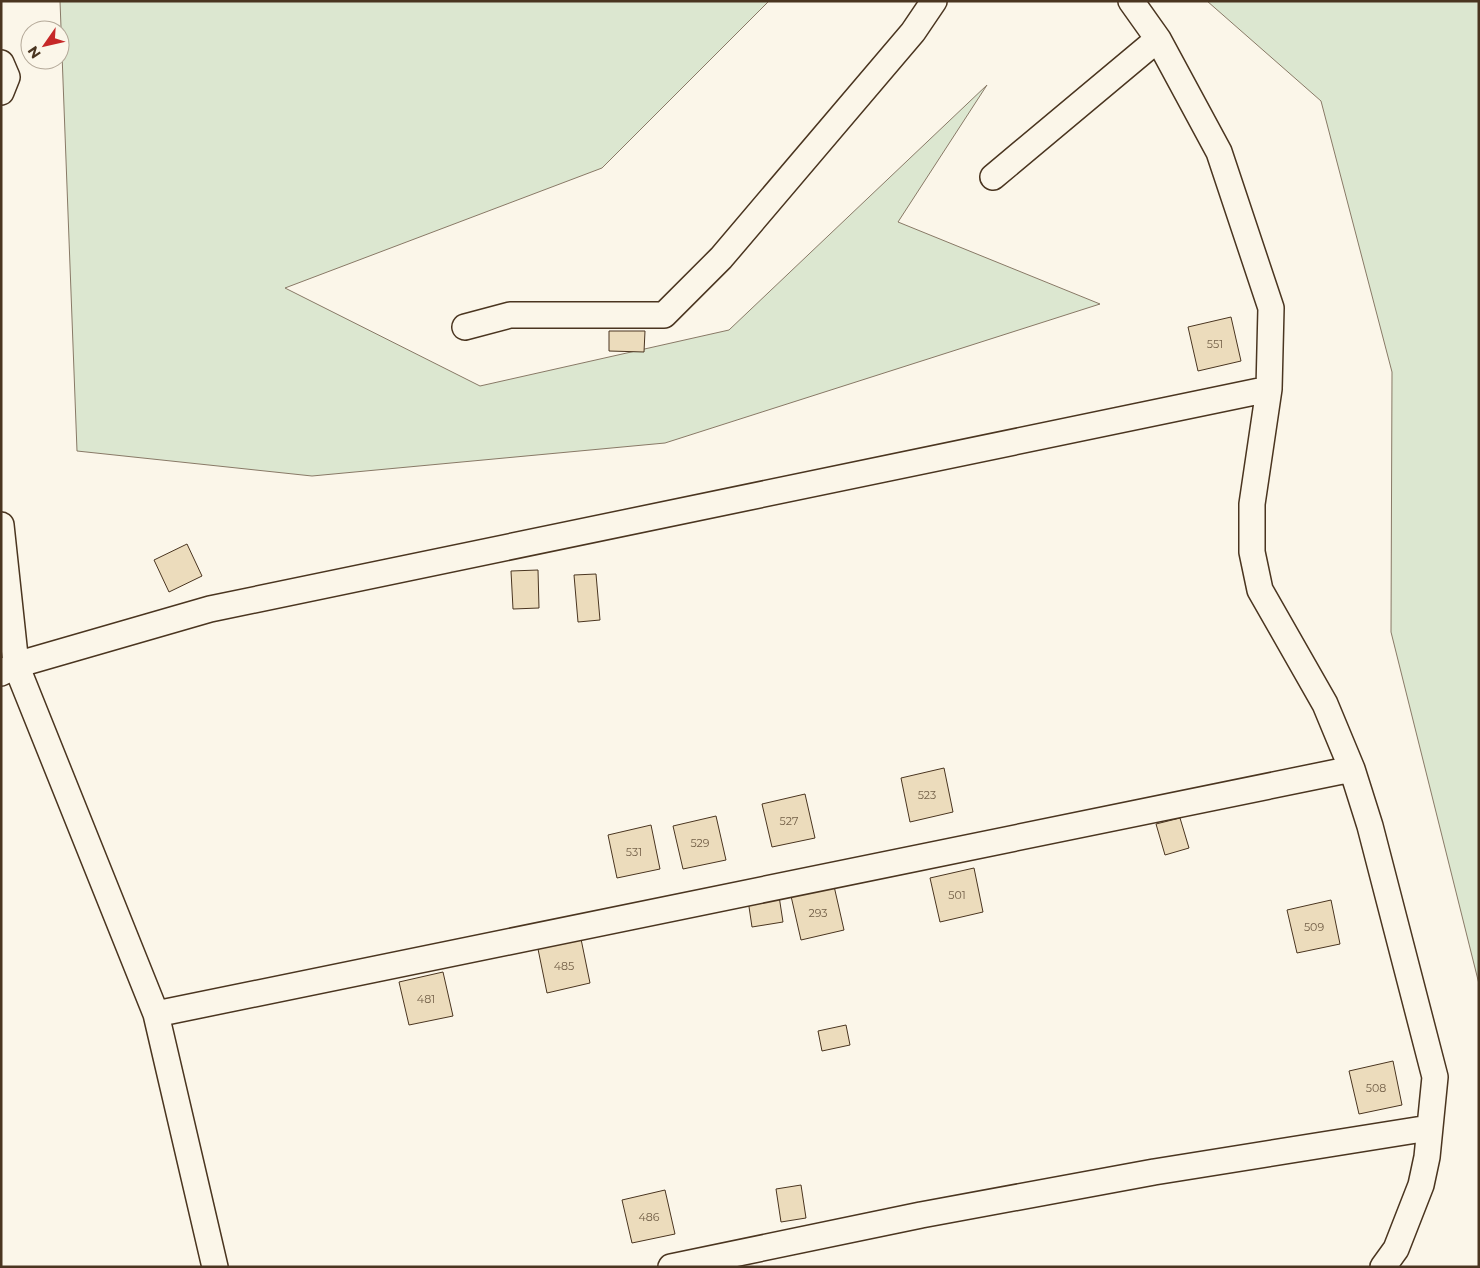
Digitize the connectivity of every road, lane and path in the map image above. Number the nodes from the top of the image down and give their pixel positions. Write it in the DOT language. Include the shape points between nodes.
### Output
graph roads {
  1 [pos="934,1"];
  2 [pos="1131,1"];
  3 [pos="1158,39"];
  4 [pos="1,63"];
  5 [pos="1,92"];
  6 [pos="993,177"];
  7 [pos="465,327"];
  8 [pos="1269,389"];
  9 [pos="1,525"];
  10 [pos="9,669"];
  11 [pos="1352,769"];
  12 [pos="156,1014"];
  13 [pos="1429,1128"];
  14 [pos="215,1267"];
  15 [pos="671,1267"];
  16 [pos="1383,1267"];
  1 -- 7 [label="street" via="912,32 721,258 664,316 510,315"];
  2 -- 3 [label="street"];
  3 -- 6 [label="street"];
  3 -- 8 [label="street" via="1219,152 1271,308"];
  4 -- 5 [label="street" via="7,77"];
  8 -- 10 [label="street" via="210,609"];
  8 -- 11 [label="street" via="1252,504 1252,552 1260,590 1325,704"];
  9 -- 10 [label="street"];
  10 -- 12 [label="street"];
  11 -- 12 [label="street"];
  11 -- 13 [label="street" via="1370,826 1435,1078"];
  12 -- 14 [label="street"];
  13 -- 15 [label="street" via="1154,1172 922,1215"];
  13 -- 16 [label="street" via="1422,1184 1396,1248"];
}
